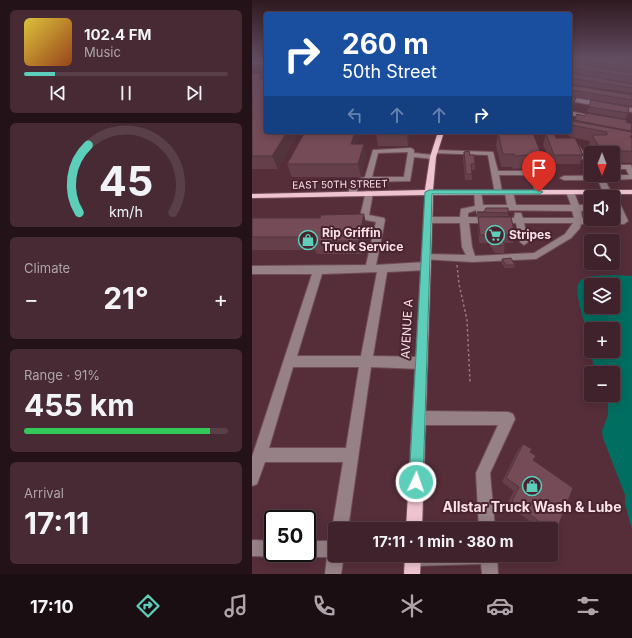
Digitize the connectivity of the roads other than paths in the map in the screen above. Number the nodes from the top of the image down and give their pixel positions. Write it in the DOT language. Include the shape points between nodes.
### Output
graph roads {
  1 [pos="572,99"];
  2 [pos="632,110"];
  3 [pos="572,113"];
  4 [pos="593,118"];
  5 [pos="440,134"];
  6 [pos="575,144"];
  7 [pos="411,155"];
  8 [pos="434,155"];
  9 [pos="584,158"];
  10 [pos="620,167"];
  11 [pos="632,174"];
  12 [pos="495,176"];
  13 [pos="584,177"];
  14 [pos="620,177"];
  15 [pos="632,177"];
  16 [pos="564,178"];
  17 [pos="368,179"];
  18 [pos="429,192"];
  19 [pos="478,192"];
  20 [pos="498,192"];
  21 [pos="509,192"];
  22 [pos="539,192"];
  23 [pos="570,192"];
  24 [pos="584,192"];
  25 [pos="620,192"];
  26 [pos="632,192"];
  27 [pos="352,194"];
  28 [pos="369,194"];
  29 [pos="252,196"];
  30 [pos="575,208"];
  31 [pos="584,208"];
  32 [pos="508,213"];
  33 [pos="620,213"];
  34 [pos="489,214"];
  35 [pos="428,220"];
  36 [pos="464,220"];
  37 [pos="519,221"];
  38 [pos="578,221"];
  39 [pos="584,221"];
  40 [pos="620,222"];
  41 [pos="524,242"];
  42 [pos="472,259"];
  43 [pos="426,261"];
  44 [pos="382,268"];
  45 [pos="370,269"];
  46 [pos="252,270"];
  47 [pos="318,271"];
  48 [pos="366,361"];
  49 [pos="289,362"];
  50 [pos="421,364"];
  51 [pos="419,418"];
  52 [pos="260,455"];
  53 [pos="351,455"];
  54 [pos="252,480"];
  55 [pos="341,522"];
  56 [pos="414,522"];
  57 [pos="486,522"];
  58 [pos="252,548"];
  59 [pos="264,549"];
  60 [pos="316,549"];
  61 [pos="328,549"];
  62 [pos="335,562"];
  63 [pos="489,562"];
  64 [pos="333,574"];
  65 [pos="490,574"];
  1 -- 2 [label="street"];
  3 -- 4 [label="street"];
  5 -- 8 [label="main road, AVENUE A"];
  6 -- 9 [label="street"];
  7 -- 8 [label="street"];
  7 -- 17 [label="street" via="407,178"];
  7 -- 17 [label="street" via="411,150 375,151"];
  8 -- 12 [label="street" via="491,154"];
  8 -- 18 [label="main road, AVENUE A"];
  10 -- 11 [label="street" via="628,167"];
  12 -- 20 [label="street"];
  12 -- 22 [label="street" via="535,179"];
  13 -- 16 [label="street"];
  14 -- 15 [label="street"];
  17 -- 27 [label="street" via="355,184"];
  18 -- 19 [label="main road, EAST 50TH STREET"];
  18 -- 28 [label="main road, EAST 50TH STREET"];
  18 -- 35 [label="main road, AVENUE A"];
  19 -- 20 [label="main road, EAST 50TH STREET"];
  19 -- 34 [label="street"];
  20 -- 21 [label="main road, EAST 50TH STREET"];
  21 -- 22 [label="main road, EAST 50TH STREET"];
  21 -- 32 [label="street"];
  22 -- 23 [label="main road, EAST 50TH STREET"];
  23 -- 24 [label="main road, EAST 50TH STREET"];
  23 -- 30 [label="street"];
  25 -- 26 [label="main road, EAST 50TH STREET"];
  27 -- 28 [label="main road, EAST 50TH STREET"];
  27 -- 29 [label="main road, EAST 50TH STREET"];
  28 -- 45 [label="street" via="361,217 381,220"];
  30 -- 31 [label="street"];
  30 -- 32 [label="street"];
  30 -- 38 [label="street"];
  32 -- 34 [label="street"];
  32 -- 34 [label="street"];
  32 -- 37 [label="street"];
  32 -- 37 [label="street" via="517,211"];
  33 -- 40 [label="street" via="624,222"];
  34 -- 36 [label="street"];
  34 -- 36 [label="street" via="464,211"];
  35 -- 36 [label="street"];
  35 -- 43 [label="main road, AVENUE A"];
  36 -- 42 [label="street" via="467,247"];
  37 -- 38 [label="street"];
  37 -- 41 [label="street"];
  38 -- 39 [label="street"];
  38 -- 42 [label="street" via="578,226 568,236 536,256"];
  42 -- 43 [label="street"];
  43 -- 44 [label="street"];
  43 -- 50 [label="main road, AVENUE A"];
  44 -- 45 [label="street"];
  44 -- 48 [label="street"];
  45 -- 47 [label="street"];
  46 -- 47 [label="street"];
  47 -- 49 [label="street"];
  48 -- 49 [label="street"];
  48 -- 50 [label="street"];
  48 -- 53 [label="street"];
  49 -- 52 [label="street"];
  50 -- 51 [label="main road, AVENUE A"];
  51 -- 56 [label="main road, AVENUE A"];
  51 -- 57 [label="street" via="508,419 483,473"];
  52 -- 53 [label="street"];
  52 -- 54 [label="street"];
  53 -- 55 [label="street"];
  58 -- 59 [label="street"];
  60 -- 61 [label="street"];
  62 -- 64 [label="street"];
  63 -- 65 [label="street"];
}
